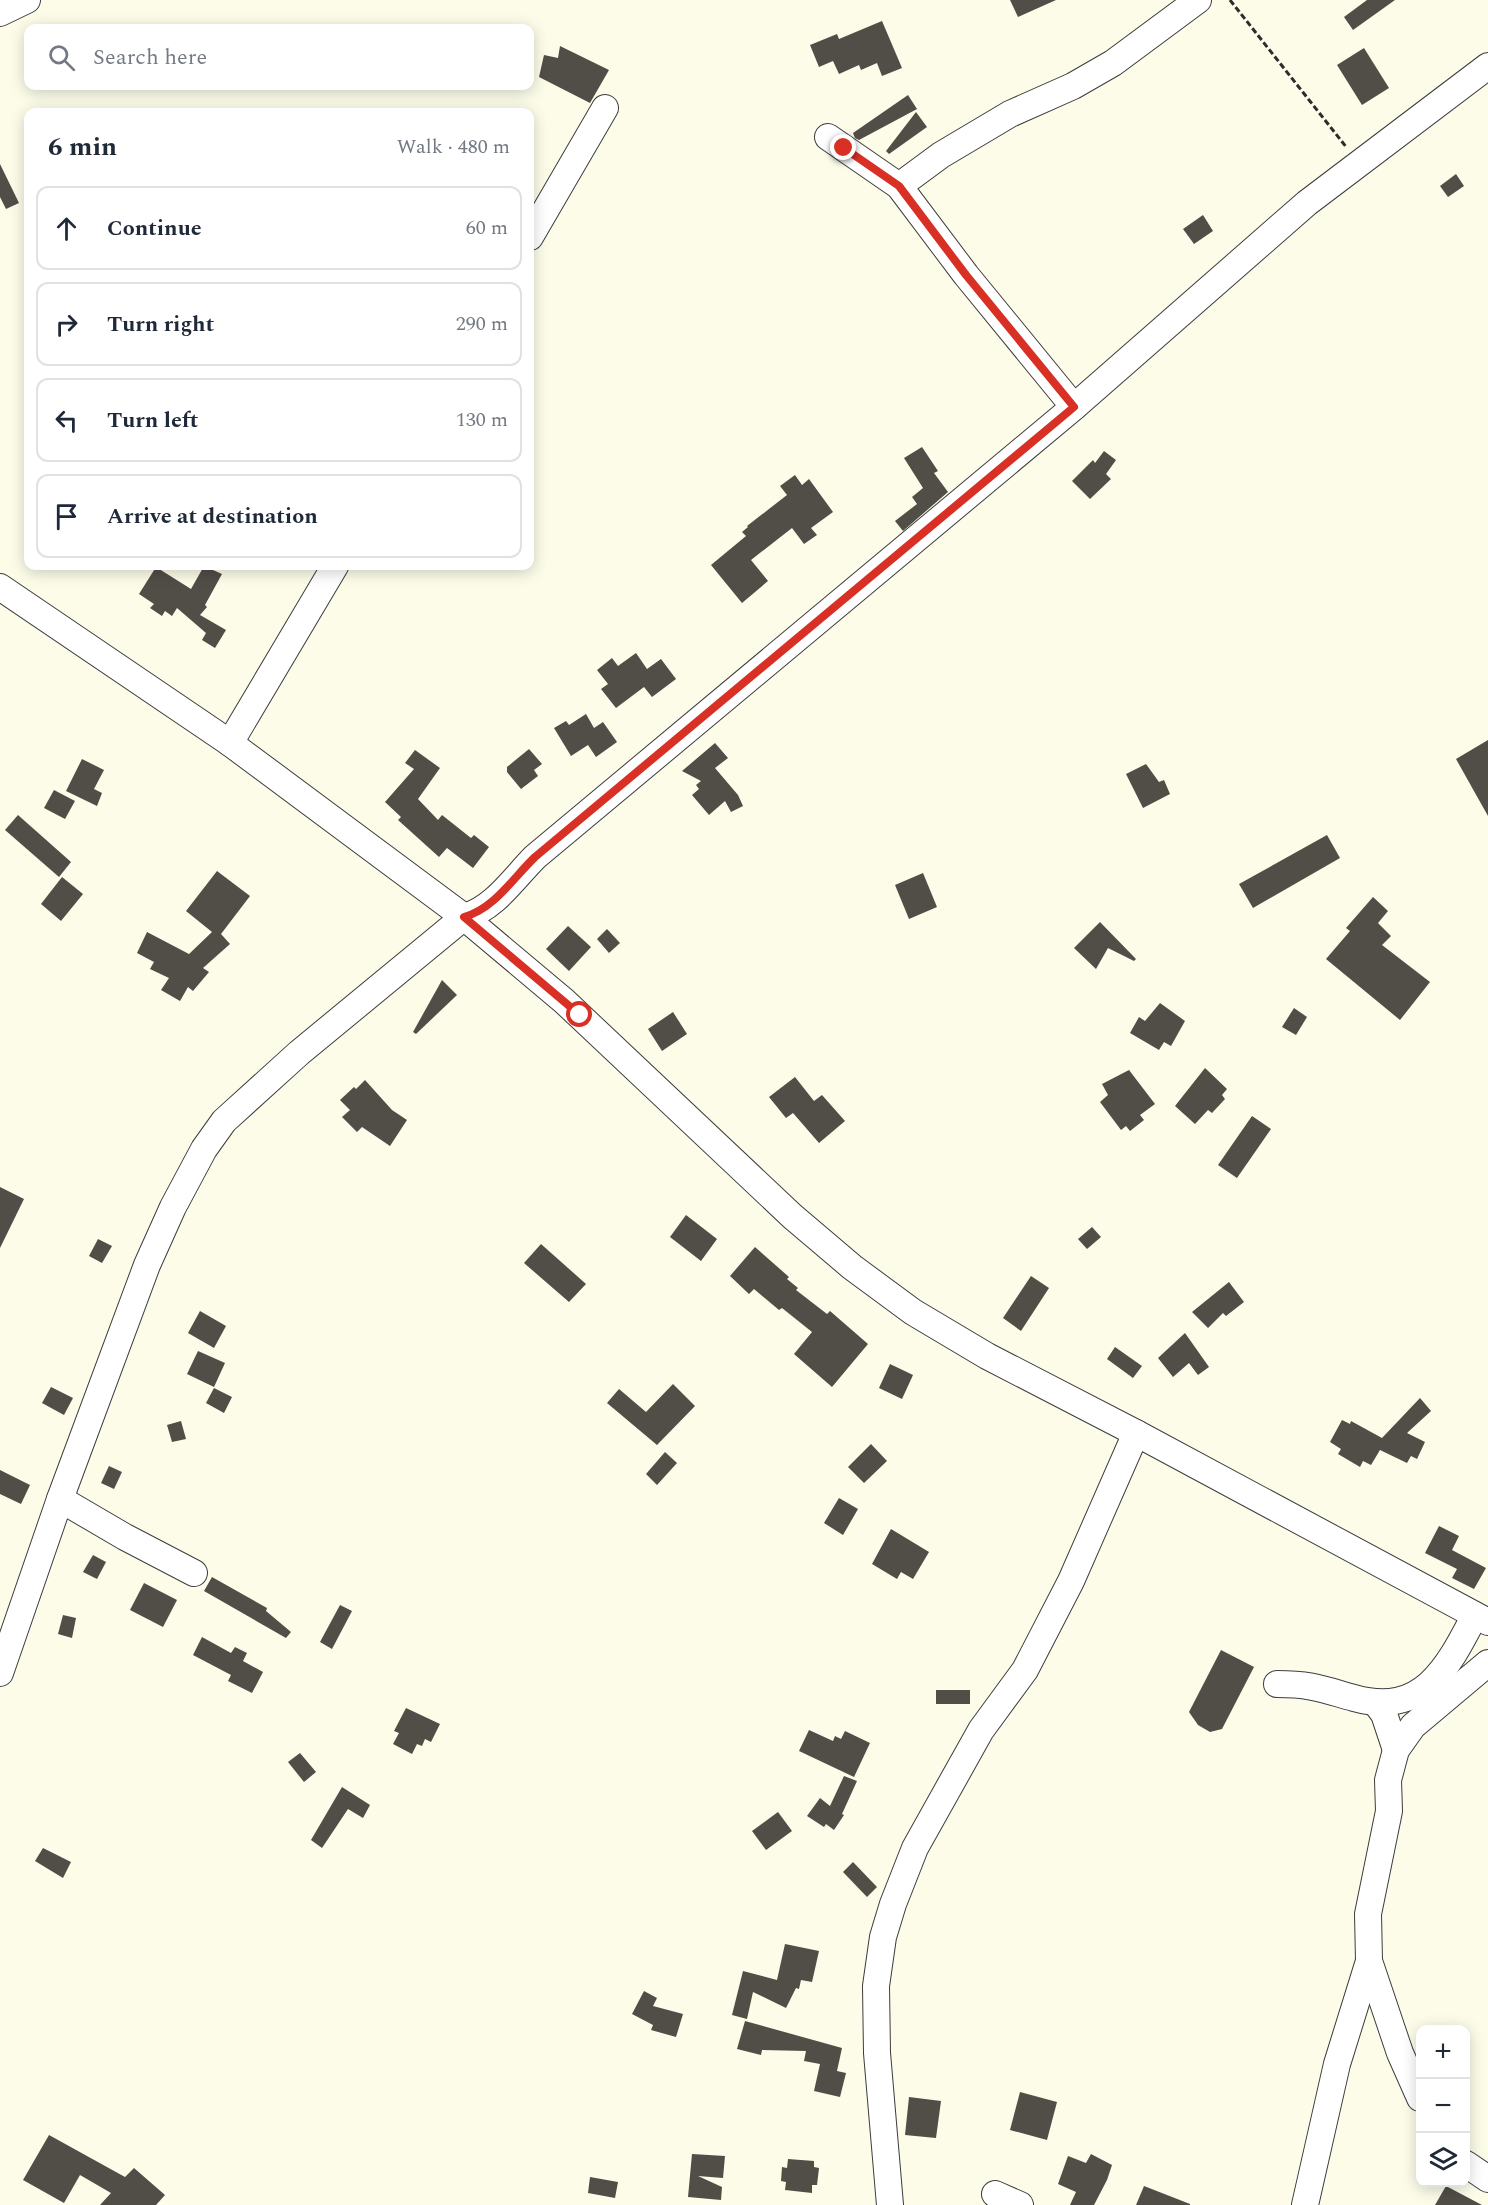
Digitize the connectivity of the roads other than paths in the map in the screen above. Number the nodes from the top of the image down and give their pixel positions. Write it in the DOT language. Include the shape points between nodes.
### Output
graph roads {
  1 [pos="27,0"];
  2 [pos="1198,0"];
  3 [pos="0,13"];
  4 [pos="1488,66"];
  5 [pos="605,108"];
  6 [pos="828,137"];
  7 [pos="899,186"];
  8 [pos="534,230"];
  9 [pos="1074,407"];
  10 [pos="333,570"];
  11 [pos="0,587"];
  12 [pos="230,743"];
  13 [pos="464,917"];
  14 [pos="1136,1433"];
  15 [pos="60,1499"];
  16 [pos="194,1573"];
  17 [pos="1481,1619"];
  18 [pos="1488,1663"];
  19 [pos="0,1673"];
  20 [pos="1277,1684"];
  21 [pos="1376,1702"];
  22 [pos="1396,1750"];
  23 [pos="1369,1961"];
  24 [pos="1416,2089"];
  25 [pos="1470,2167"];
  26 [pos="1488,2179"];
  27 [pos="995,2194"];
  28 [pos="890,2205"];
  29 [pos="1020,2205"];
  30 [pos="1305,2205"];
  1 -- 3 [label="street"];
  2 -- 7 [label="street" via="1113,63 1010,114 940,155"];
  4 -- 9 [label="street" via="1307,203"];
  5 -- 8 [label="street"];
  6 -- 7 [label="street"];
  7 -- 9 [label="street"];
  9 -- 13 [label="street" via="535,857 494,902 477,914"];
  10 -- 12 [label="street"];
  11 -- 12 [label="street"];
  12 -- 13 [label="street"];
  13 -- 14 [label="street" via="564,1001 746,1174 852,1267 913,1312 987,1356"];
  13 -- 15 [label="street" via="299,1053 224,1121 204,1149 159,1236"];
  14 -- 17 [label="street"];
  14 -- 28 [label="street" via="1071,1581 1025,1670 981,1730 920,1838 893,1904 883,1937 876,1986 877,2053"];
  15 -- 16 [label="street"];
  15 -- 19 [label="street"];
  17 -- 21 [label="street" via="1427,1687 1412,1698"];
  18 -- 22 [label="street" via="1413,1726"];
  20 -- 21 [label="street" via="1309,1684"];
  21 -- 22 [label="street"];
  22 -- 23 [label="street" via="1388,1780 1389,1811 1368,1914"];
  23 -- 24 [label="street"];
  23 -- 30 [label="street" via="1337,2064"];
  25 -- 26 [label="street"];
  27 -- 29 [label="street"];
}
